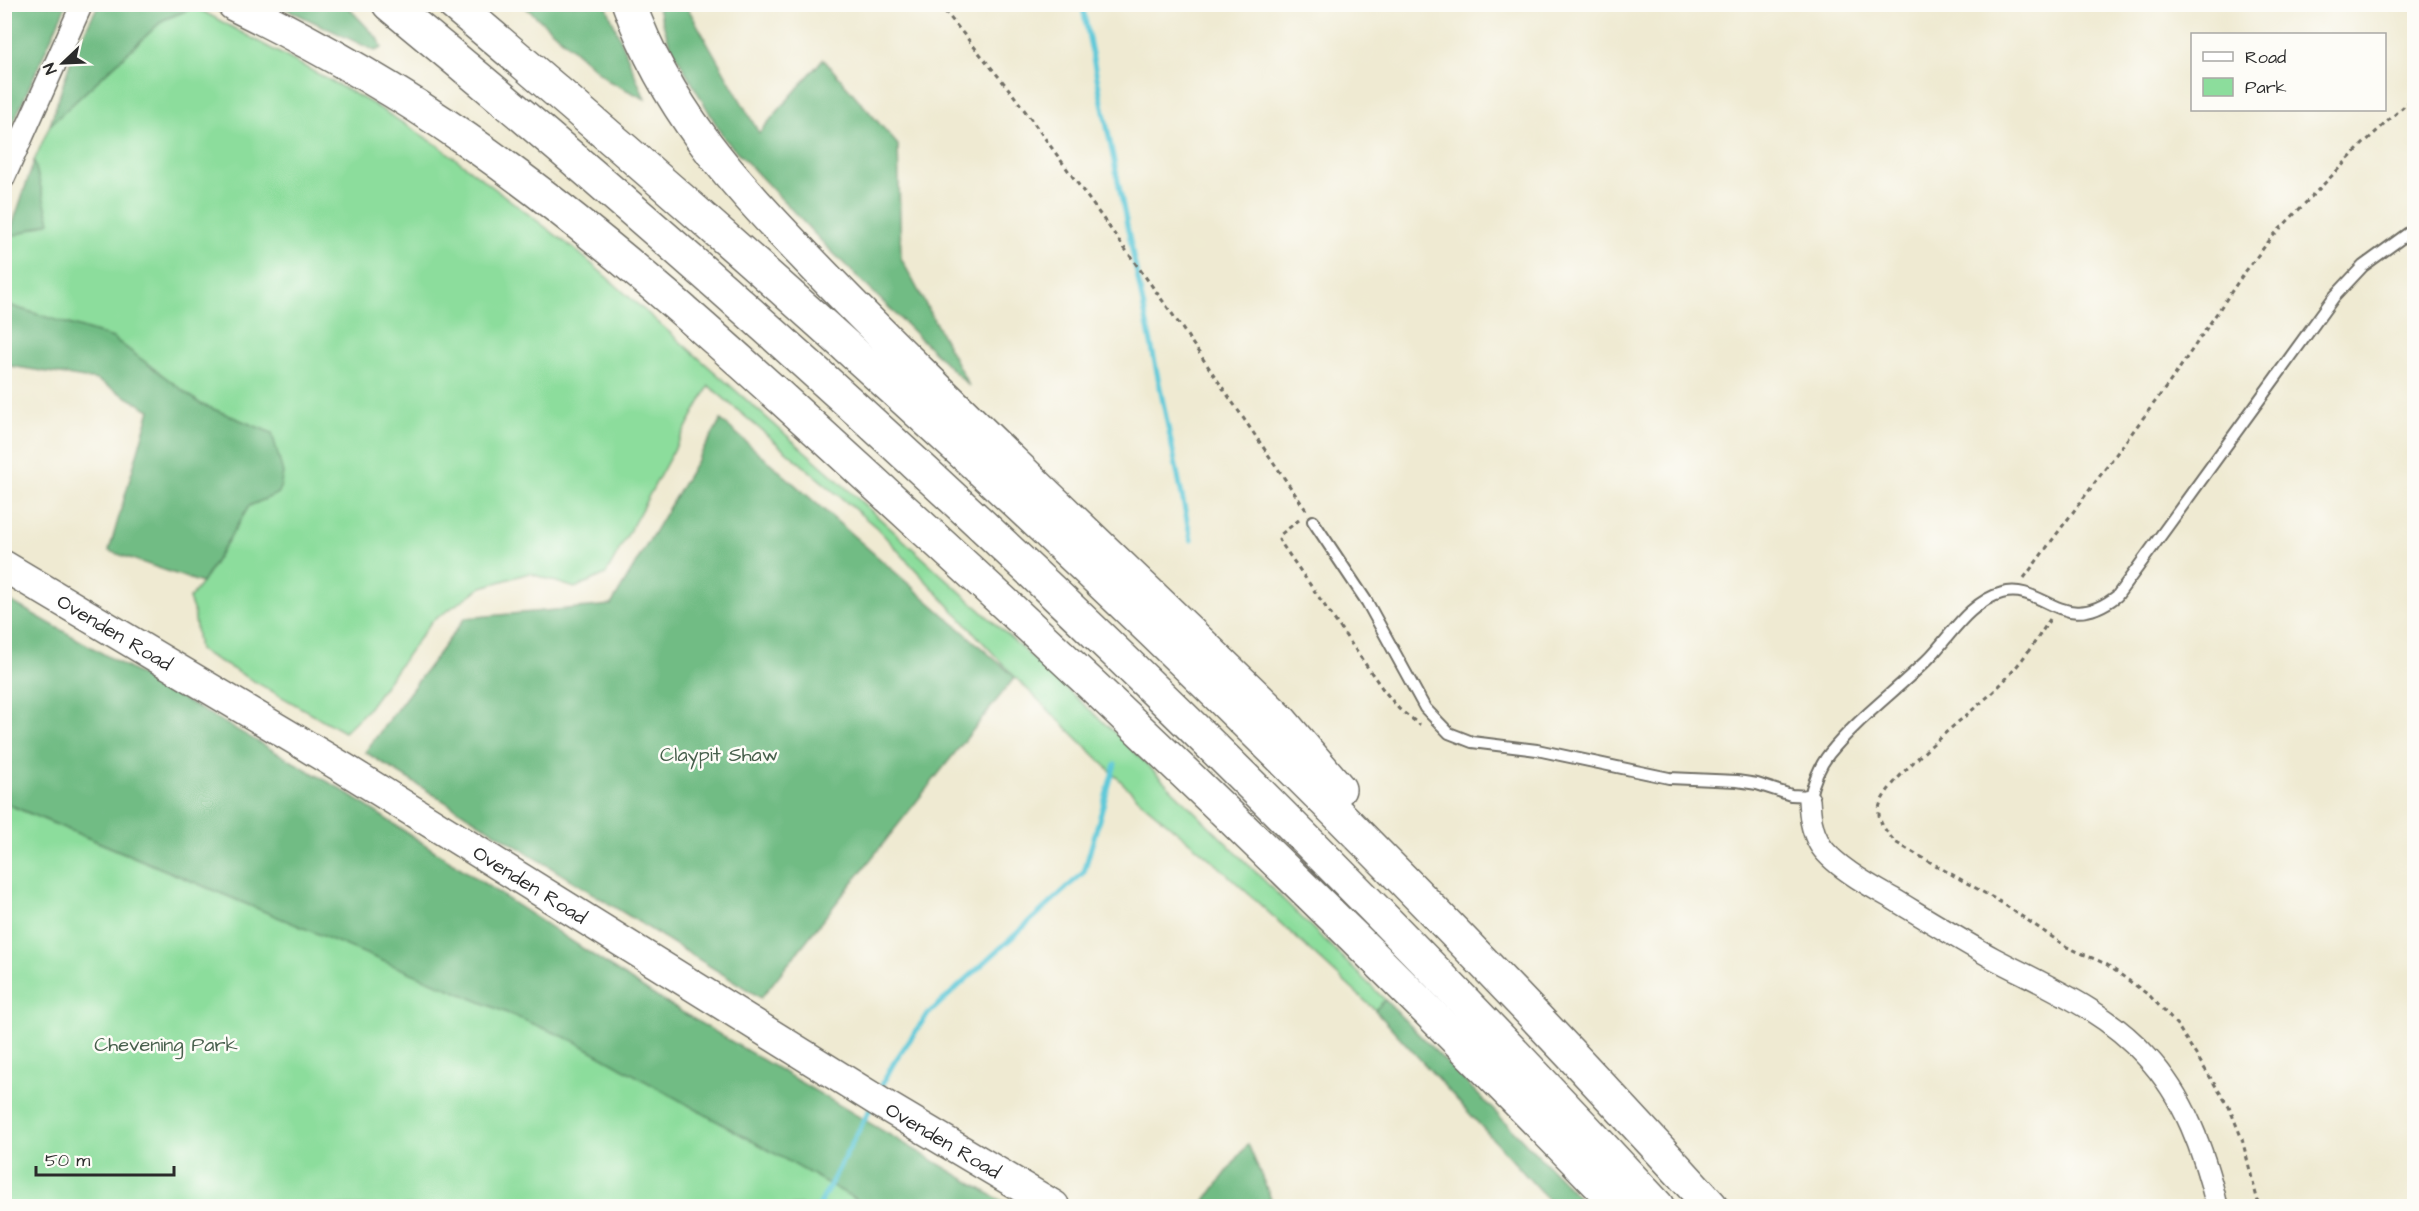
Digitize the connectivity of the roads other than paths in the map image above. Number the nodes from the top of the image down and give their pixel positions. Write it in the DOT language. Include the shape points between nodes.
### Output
graph roads {
  1 [pos="234,4"];
  2 [pos="389,4"];
  3 [pos="454,4"];
  4 [pos="629,4"];
  5 [pos="80,10"];
  6 [pos="4,178"];
  7 [pos="2415,229"];
  8 [pos="1313,521"];
  9 [pos="4,566"];
  10 [pos="1809,798"];
  11 [pos="1414,892"];
  12 [pos="1054,1206"];
  13 [pos="1620,1206"];
  14 [pos="1657,1206"];
  15 [pos="1711,1206"];
  16 [pos="2217,1206"];
  1 -- 13 [label="highway" via="346,63 467,139 586,230 719,343 1167,756 1367,950"];
  2 -- 14 [label="highway" via="714,282 1054,594 1360,895"];
  3 -- 11 [label="highway" via="684,200 957,446 1190,667"];
  4 -- 11 [label="highway" via="648,52 678,107 754,202 886,339 1281,721 1324,769"];
  5 -- 6 [label="street"];
  7 -- 10 [label="lane" via="2363,266 2334,297 2117,596 2101,608 2080,612 2052,606 2017,591 1985,600 1828,754 1815,776"];
  8 -- 10 [label="lane" via="1367,602 1425,708 1443,728 1472,742 1537,750 1669,778 1747,782"];
  9 -- 12 [label="main road, Ovenden Road" via="345,769 881,1103"];
  10 -- 16 [label="street" via="1810,823 1820,845 1840,864 1993,958 2048,984 2103,1018 2146,1056 2184,1108 2207,1164"];
  11 -- 15 [label="highway"];
}
